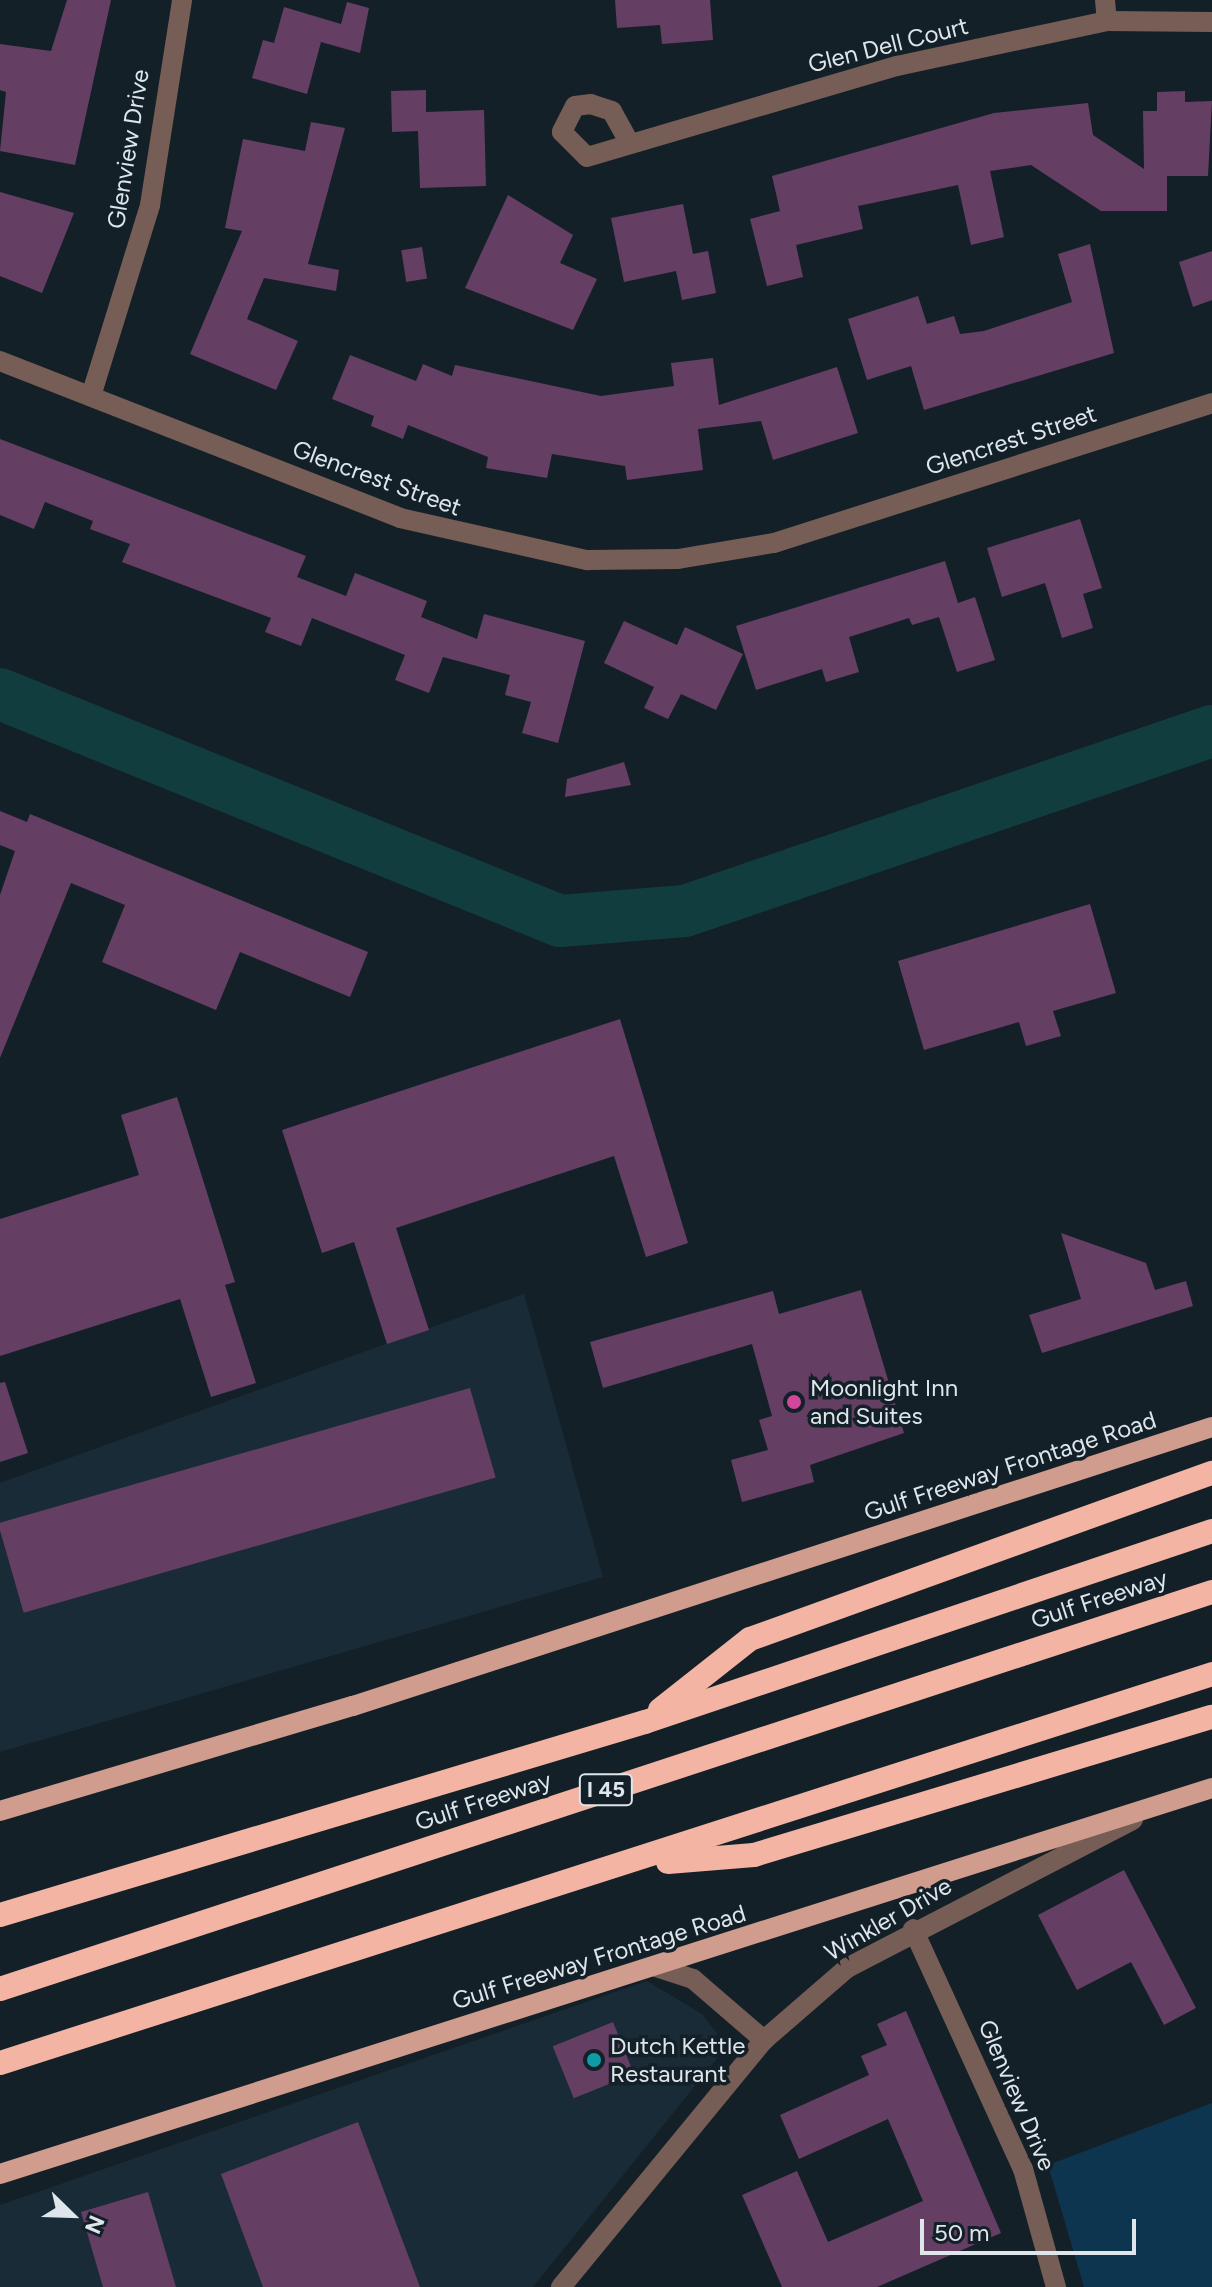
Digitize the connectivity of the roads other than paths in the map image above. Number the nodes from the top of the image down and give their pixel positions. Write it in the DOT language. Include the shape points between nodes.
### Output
graph roads {
  1 [pos="182,0"];
  2 [pos="1106,10"];
  3 [pos="1212,22"];
  4 [pos="629,142"];
  5 [pos="0,361"];
  6 [pos="91,396"];
  7 [pos="1212,403"];
  8 [pos="1212,1427"];
  9 [pos="1212,1473"];
  10 [pos="1212,1531"];
  11 [pos="1212,1592"];
  12 [pos="1212,1674"];
  13 [pos="1212,1717"];
  14 [pos="645,1722"];
  15 [pos="1212,1788"];
  16 [pos="1165,1804"];
  17 [pos="0,1811"];
  18 [pos="626,1866"];
  19 [pos="0,1915"];
  20 [pos="913,1929"];
  21 [pos="656,1967"];
  22 [pos="0,1989"];
  23 [pos="764,2040"];
  24 [pos="0,2063"];
  25 [pos="0,2174"];
  26 [pos="561,2287"];
  27 [pos="1056,2287"];
  1 -- 6 [label="street, Glenview Drive" via="150,205"];
  2 -- 3 [label="street, Glen Dell Court"];
  2 -- 4 [label="street, Glen Dell Court"];
  5 -- 6 [label="street, Glencrest Street"];
  6 -- 7 [label="street, Glencrest Street" via="400,518 587,560 678,559 774,543"];
  8 -- 17 [label="main road, Gulf Freeway Frontage Road" via="353,1706"];
  9 -- 14 [label="highway" via="750,1639"];
  10 -- 14 [label="highway, Gulf Freeway / I 45"];
  11 -- 22 [label="highway, Gulf Freeway / I 45"];
  12 -- 18 [label="highway"];
  13 -- 18 [label="highway" via="754,1855"];
  14 -- 19 [label="highway, Gulf Freeway / I 45"];
  15 -- 16 [label="main road, Gulf Freeway Frontage Road"];
  16 -- 20 [label="street, Winkler Drive"];
  16 -- 21 [label="main road, Gulf Freeway Frontage Road"];
  18 -- 24 [label="highway"];
  20 -- 23 [label="street, Winkler Drive" via="847,1968"];
  20 -- 27 [label="street, Glenview Drive" via="1023,2169"];
  21 -- 23 [label="street" via="693,1979"];
  21 -- 25 [label="main road, Gulf Freeway Frontage Road"];
  23 -- 26 [label="street, Winkler Drive"];
}
